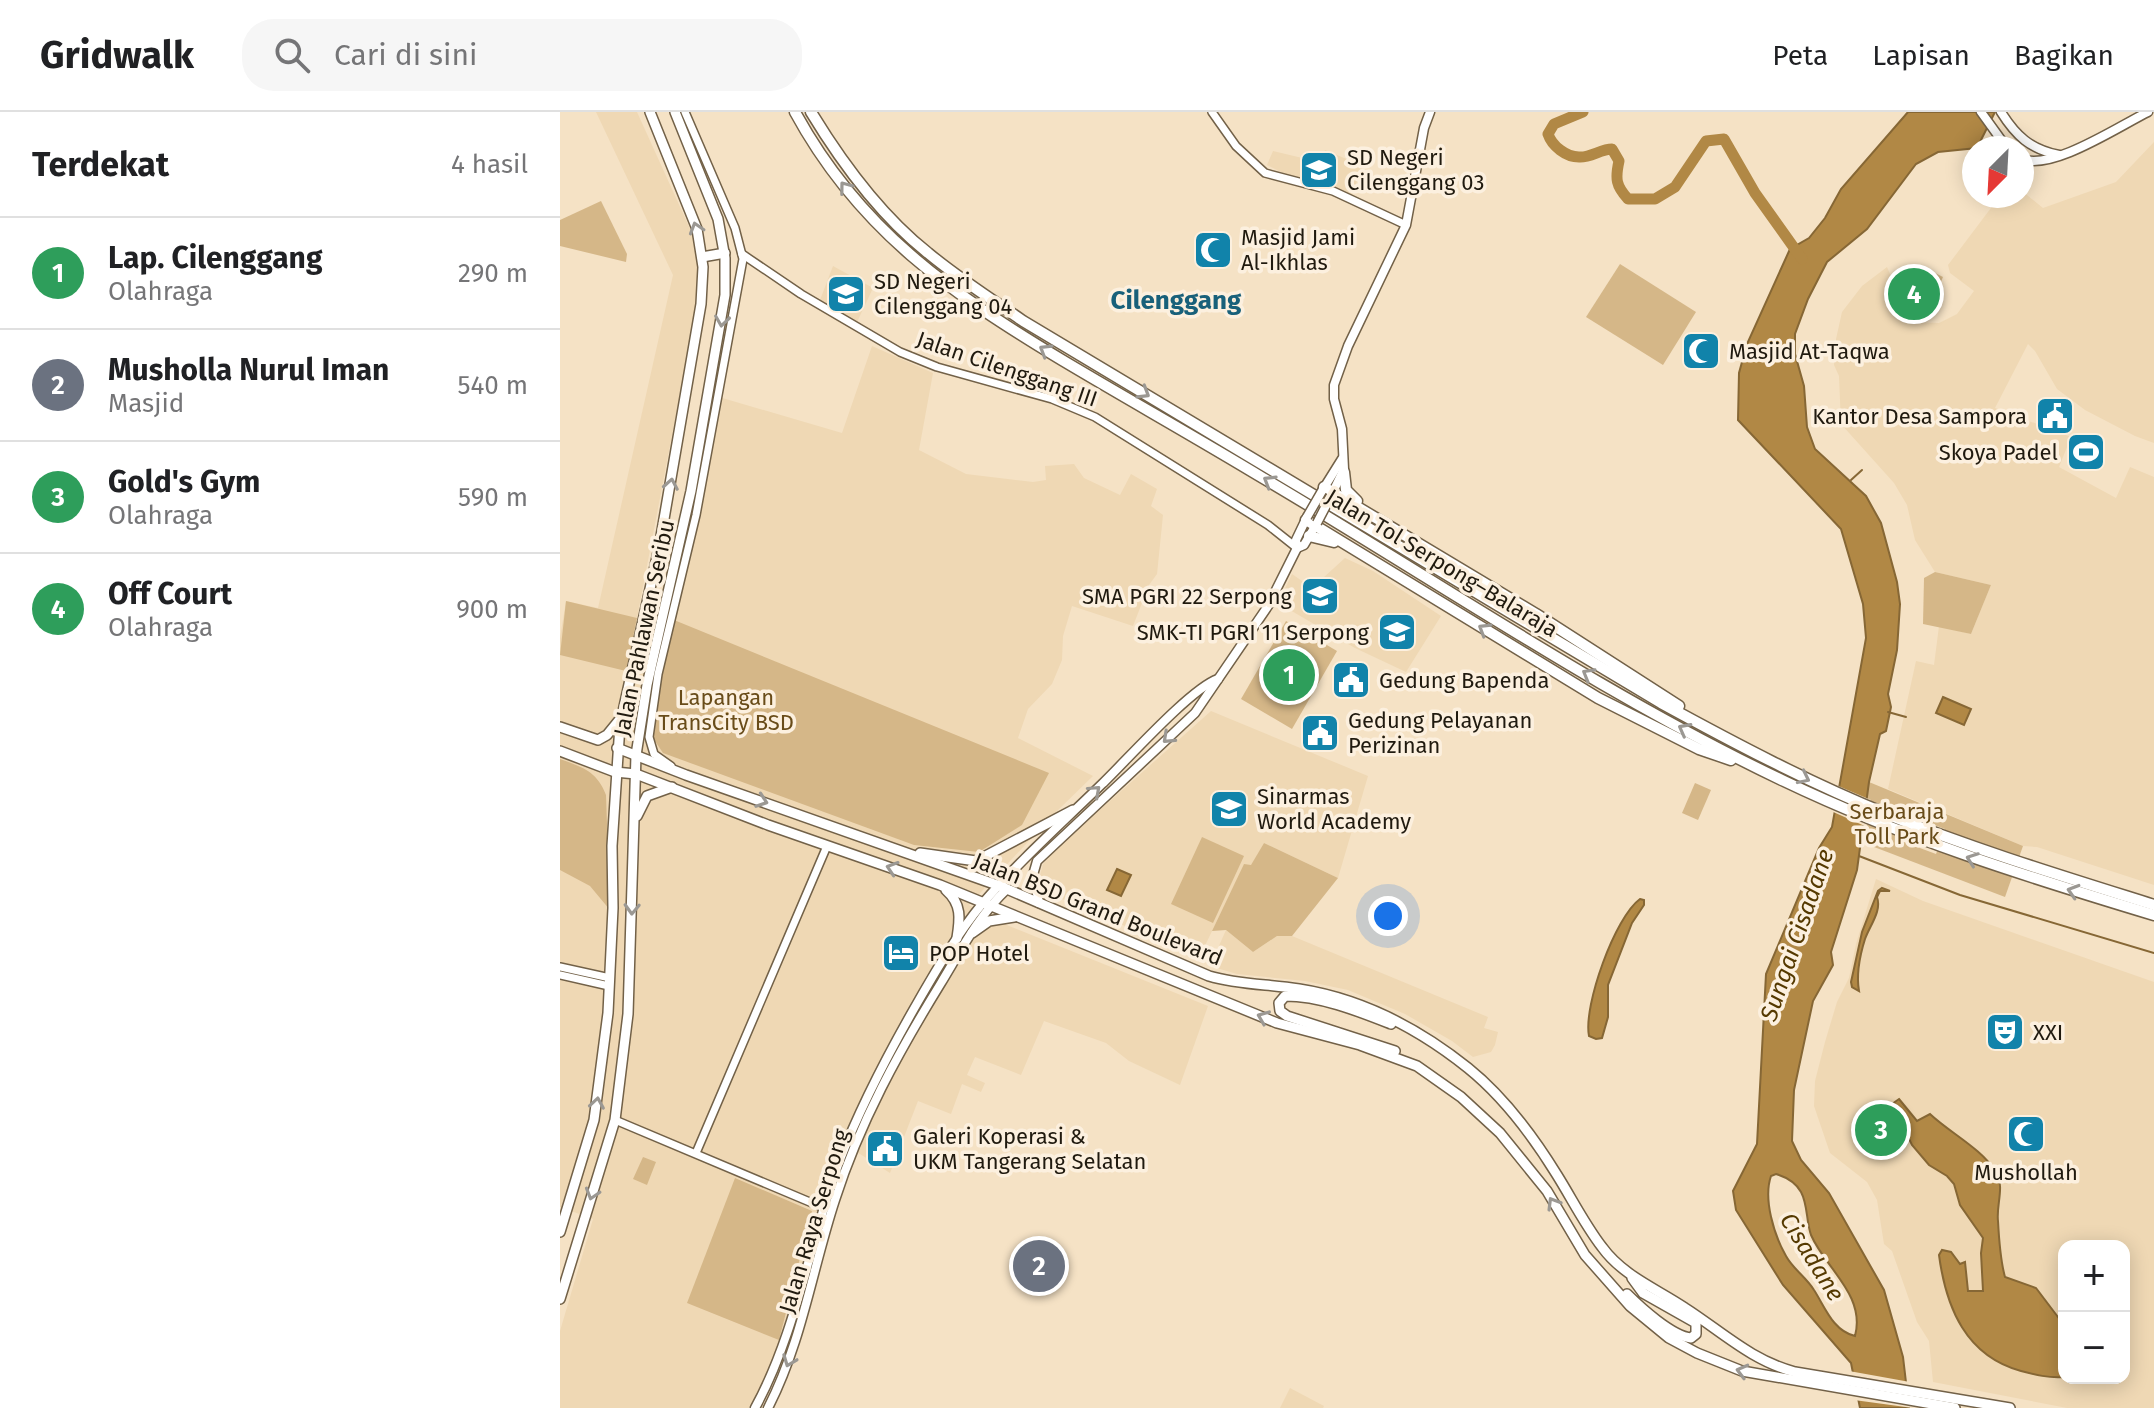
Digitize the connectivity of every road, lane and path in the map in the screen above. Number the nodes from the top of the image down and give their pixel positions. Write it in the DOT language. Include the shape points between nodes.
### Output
graph roads {
  1 [pos="650,112"];
  2 [pos="675,112"];
  3 [pos="685,112"];
  4 [pos="795,112"];
  5 [pos="811,112"];
  6 [pos="1212,112"];
  7 [pos="1430,112"];
  8 [pos="1981,112"];
  9 [pos="2148,112"];
  10 [pos="2002,114"];
  11 [pos="1998,136"];
  12 [pos="2061,156"];
  13 [pos="2034,162"];
  14 [pos="1406,225"];
  15 [pos="725,253"];
  16 [pos="742,254"];
  17 [pos="702,257"];
  18 [pos="1342,459"];
  19 [pos="1344,472"];
  20 [pos="1328,492"];
  21 [pos="1311,525"];
  22 [pos="1391,527"];
  23 [pos="1297,548"];
  24 [pos="1218,679"];
  25 [pos="1187,703"];
  26 [pos="1660,704"];
  27 [pos="1195,713"];
  28 [pos="622,716"];
  29 [pos="560,727"];
  30 [pos="574,732"];
  31 [pos="617,748"];
  32 [pos="564,752"];
  33 [pos="636,755"];
  34 [pos="1761,764"];
  35 [pos="615,772"];
  36 [pos="636,774"];
  37 [pos="688,776"];
  38 [pos="675,788"];
  39 [pos="1073,810"];
  40 [pos="632,831"];
  41 [pos="827,846"];
  42 [pos="893,849"];
  43 [pos="2048,877"];
  44 [pos="940,885"];
  45 [pos="1004,887"];
  46 [pos="1039,903"];
  47 [pos="986,904"];
  48 [pos="2154,905"];
  49 [pos="2154,915"];
  50 [pos="1017,917"];
  51 [pos="972,933"];
  52 [pos="957,938"];
  53 [pos="560,967"];
  54 [pos="560,975"];
  55 [pos="610,982"];
  56 [pos="608,1013"];
  57 [pos="628,1014"];
  58 [pos="1435,1044"];
  59 [pos="1417,1066"];
  60 [pos="862,1116"];
  61 [pos="615,1120"];
  62 [pos="696,1153"];
  63 [pos="824,1208"];
  64 [pos="560,1232"];
  65 [pos="1599,1269"];
  66 [pos="1630,1275"];
  67 [pos="806,1287"];
  68 [pos="560,1299"];
  69 [pos="1819,1381"];
  70 [pos="764,1391"];
  71 [pos="775,1395"];
  72 [pos="755,1408"];
  73 [pos="768,1408"];
  74 [pos="1955,1408"];
  75 [pos="2010,1408"];
  17 -- 1 [label="main road, Jalan Pahlawan Seribu, one-way" via="697,229"];
  2 -- 15 [label="main road, Jalan Pahlawan Seribu" via="718,219"];
  3 -- 16 [label="street"];
  26 -- 4 [label="highway, Jalan Tol Serpong–Balaraja, one-way" via="1075,368 946,286 854,198"];
  5 -- 26 [label="highway, Jalan Tol Serpong–Balaraja, one-way" via="874,199 955,274 1023,321"];
  6 -- 14 [label="street" via="1236,146 1265,173 1333,191"];
  7 -- 14 [label="main road"];
  8 -- 11 [label="main road"];
  9 -- 12 [label="main road"];
  10 -- 12 [label="main road" via="2029,145"];
  12 -- 13 [label="main road"];
  14 -- 18 [label="main road" via="1334,385"];
  15 -- 17 [label="main road"];
  15 -- 33 [label="main road, Jalan Pahlawan Seribu, one-way" via="725,295 712,381"];
  16 -- 23 [label="street, Jalan Cilenggang III" via="900,352 1095,417"];
  16 -- 37 [label="street" via="736,308 649,737 658,758"];
  28 -- 17 [label="main road, Jalan Pahlawan Seribu, one-way" via="683,419 701,304"];
  18 -- 19 [label="main road"];
  18 -- 20 [label="main road"];
  19 -- 20 [label="main road"];
  19 -- 22 [label="highway" via="1351,497"];
  20 -- 21 [label="main road, bridge"];
  20 -- 22 [label="highway"];
  21 -- 23 [label="main road" via="1304,545"];
  21 -- 23 [label="main road" via="1296,540"];
  34 -- 21 [label="highway, one-way" via="1699,749 1648,725"];
  22 -- 26 [label="highway" via="1536,614"];
  23 -- 24 [label="main road" via="1268,606"];
  24 -- 25 [label="main road"];
  24 -- 27 [label="main road"];
  25 -- 27 [label="main road"];
  39 -- 25 [label="main road, one-way"];
  26 -- 34 [label="highway, Jalan Tol Serpong–Balaraja"];
  27 -- 46 [label="main road, one-way" via="1040,857 1033,875"];
  28 -- 30 [label="main road" via="598,740"];
  28 -- 31 [label="main road, Jalan Pahlawan Seribu"];
  29 -- 30 [label="main road"];
  30 -- 32 [label="main road" via="578,745"];
  31 -- 33 [label="main road, Jalan BSD Grand Boulevard"];
  31 -- 35 [label="main road, Jalan Pahlawan Seribu"];
  32 -- 35 [label="main road, Jalan BSD Grand Boulevard"];
  33 -- 36 [label="main road, Jalan Pahlawan Seribu"];
  33 -- 37 [label="main road, Jalan BSD Grand Boulevard"];
  34 -- 43 [label="highway, Jalan Tol Serpong–Balaraja"];
  35 -- 36 [label="main road, Jalan BSD Grand Boulevard"];
  35 -- 55 [label="main road, Jalan Pahlawan Seribu"];
  36 -- 38 [label="main road, Jalan BSD Grand Boulevard"];
  36 -- 40 [label="main road, Jalan Pahlawan Seribu"];
  37 -- 38 [label="main road" via="678,779"];
  37 -- 42 [label="main road, Jalan BSD Grand Boulevard, one-way"];
  38 -- 40 [label="main road" via="655,791 644,800"];
  38 -- 41 [label="main road, Jalan BSD Grand Boulevard"];
  39 -- 42 [label="main road" via="976,861"];
  39 -- 45 [label="main road"];
  40 -- 57 [label="main road, Jalan Pahlawan Seribu, one-way"];
  44 -- 41 [label="main road, Jalan BSD Grand Boulevard, one-way"];
  41 -- 62 [label="street"];
  42 -- 45 [label="main road, Jalan BSD Grand Boulevard"];
  43 -- 48 [label="highway, Jalan Tol Serpong–Balaraja"];
  49 -- 43 [label="highway, Jalan Tol Serpong–Balaraja, one-way"];
  44 -- 47 [label="main road, Jalan BSD Grand Boulevard"];
  44 -- 52 [label="main road" via="958,905"];
  45 -- 46 [label="main road, Jalan BSD Grand Boulevard"];
  45 -- 47 [label="main road"];
  46 -- 58 [label="main road, Jalan BSD Grand Boulevard" via="1224,980 1295,988 1361,1004"];
  47 -- 50 [label="main road, Jalan BSD Grand Boulevard"];
  47 -- 51 [label="main road, Jalan Raya Serpong"];
  47 -- 52 [label="main road, Jalan Raya Serpong"];
  50 -- 51 [label="main road" via="995,918"];
  59 -- 50 [label="main road, Jalan BSD Grand Boulevard, one-way" via="1277,1023"];
  51 -- 60 [label="main road, Jalan Raya Serpong"];
  52 -- 60 [label="main road, Jalan Raya Serpong" via="882,1065"];
  53 -- 55 [label="street"];
  54 -- 55 [label="street"];
  55 -- 56 [label="main road, Jalan Pahlawan Seribu"];
  56 -- 57 [label="main road" via="619,1005"];
  64 -- 56 [label="main road, Jalan Pahlawan Seribu, one-way" via="594,1120"];
  57 -- 61 [label="main road, Jalan Pahlawan Seribu"];
  58 -- 59 [label="main road" via="1361,1012 1292,996 1281,999 1283,1014 1379,1044"];
  58 -- 66 [label="main road, Jalan BSD Grand Boulevard" via="1518,1118 1602,1248"];
  65 -- 59 [label="main road, Jalan BSD Grand Boulevard, one-way" via="1500,1133"];
  60 -- 63 [label="main road, Jalan Raya Serpong"];
  60 -- 67 [label="main road, Jalan Raya Serpong"];
  61 -- 62 [label="street"];
  61 -- 68 [label="main road, Jalan Pahlawan Seribu, one-way"];
  62 -- 63 [label="street"];
  63 -- 67 [label="main road, Jalan Raya Serpong"];
  65 -- 66 [label="main road" via="1659,1322 1685,1338 1693,1337 1696,1323 1643,1293"];
  69 -- 65 [label="main road, Jalan BSD Grand Boulevard, one-way" via="1735,1369 1683,1346 1640,1316"];
  66 -- 69 [label="main road, Jalan BSD Grand Boulevard" via="1763,1360"];
  67 -- 70 [label="main road, Jalan Raya Serpong"];
  67 -- 71 [label="main road, Jalan Raya Serpong, one-way" via="797,1340"];
  69 -- 74 [label="main road, Jalan BSD Grand Boulevard"];
  69 -- 75 [label="main road, Jalan BSD Grand Boulevard"];
  70 -- 71 [label="main road"];
  70 -- 72 [label="main road, Jalan Raya Serpong"];
  71 -- 73 [label="main road, Jalan Raya Serpong"];
}
